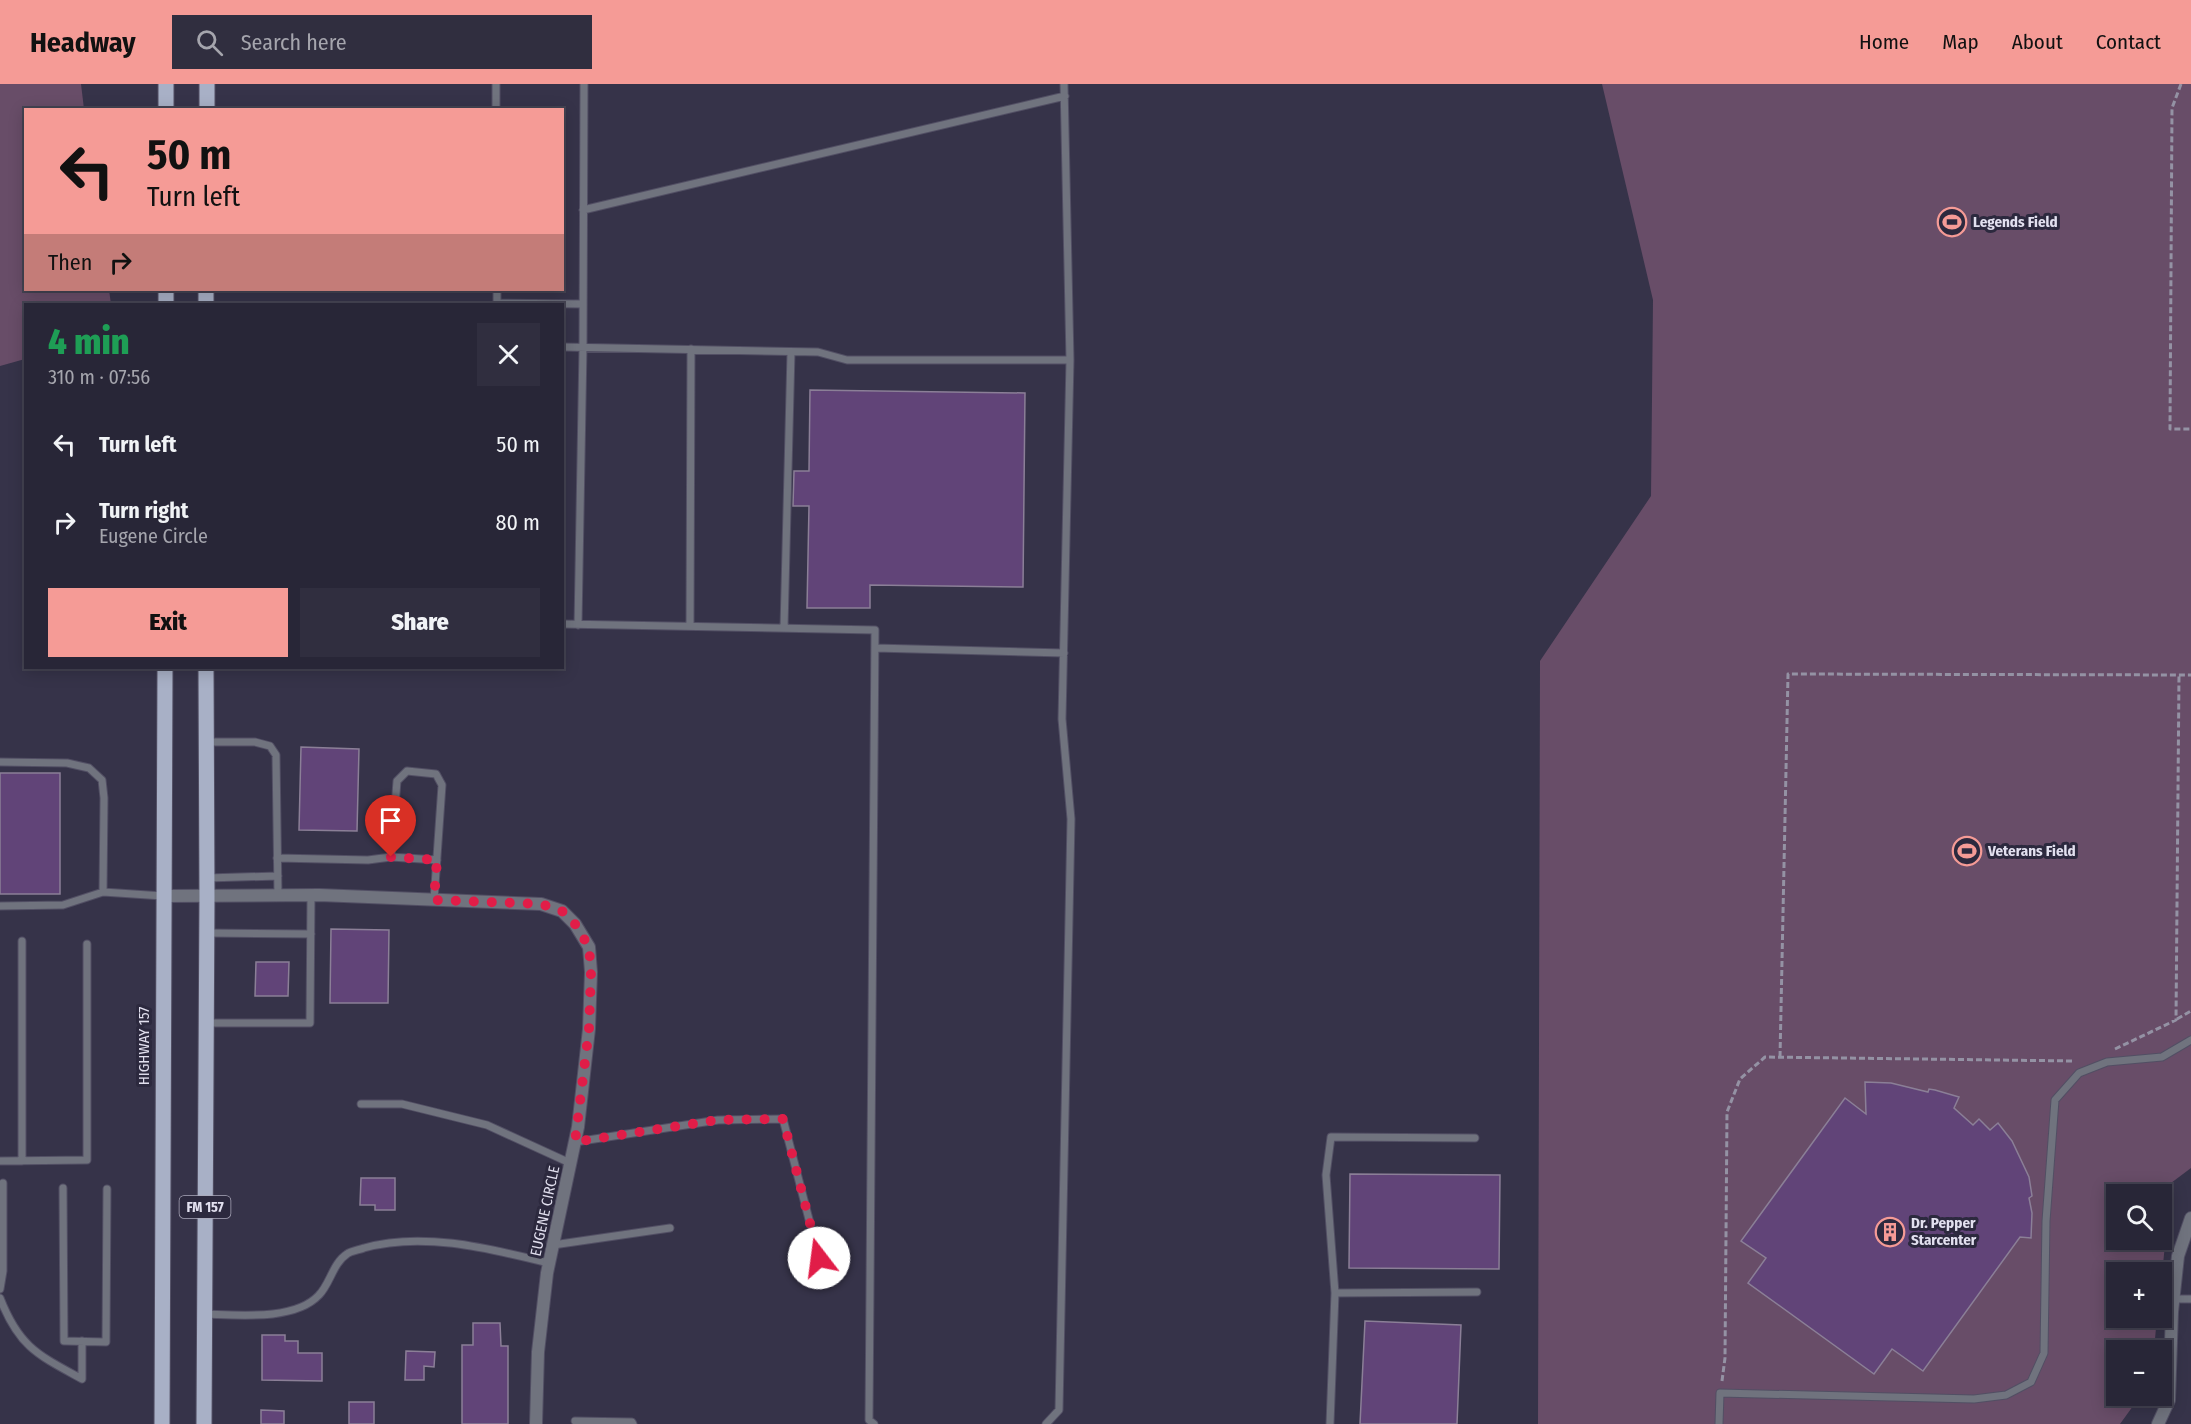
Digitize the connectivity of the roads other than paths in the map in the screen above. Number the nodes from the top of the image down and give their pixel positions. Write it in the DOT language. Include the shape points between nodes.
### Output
graph roads {
  1 [pos="166,84"];
  2 [pos="207,84"];
  3 [pos="496,84"];
  4 [pos="584,84"];
  5 [pos="1064,84"];
  6 [pos="1065,96"];
  7 [pos="166,108"];
  8 [pos="207,108"];
  9 [pos="496,108"];
  10 [pos="583,210"];
  11 [pos="564,304"];
  12 [pos="583,304"];
  13 [pos="564,347"];
  14 [pos="583,347"];
  15 [pos="691,350"];
  16 [pos="791,352"];
  17 [pos="1070,360"];
  18 [pos="564,624"];
  19 [pos="578,625"];
  20 [pos="690,626"];
  21 [pos="784,628"];
  22 [pos="875,648"];
  23 [pos="1064,653"];
  24 [pos="165,669"];
  25 [pos="206,669"];
  26 [pos="206,742"];
  27 [pos="0,762"];
  28 [pos="391,857"];
  29 [pos="277,858"];
  30 [pos="437,860"];
  31 [pos="278,876"];
  32 [pos="207,878"];
  33 [pos="103,892"];
  34 [pos="278,895"];
  35 [pos="311,895"];
  36 [pos="163,896"];
  37 [pos="207,896"];
  38 [pos="434,900"];
  39 [pos="0,906"];
  40 [pos="207,933"];
  41 [pos="311,934"];
  42 [pos="22,941"];
  43 [pos="87,944"];
  44 [pos="206,1023"];
  45 [pos="2191,1040"];
  46 [pos="361,1104"];
  47 [pos="1475,1138"];
  48 [pos="575,1142"];
  49 [pos="0,1161"];
  50 [pos="22,1161"];
  51 [pos="570,1163"];
  52 [pos="3,1183"];
  53 [pos="63,1188"];
  54 [pos="107,1189"];
  55 [pos="2191,1218"];
  56 [pos="669,1228"];
  57 [pos="553,1245"];
  58 [pos="819,1258"];
  59 [pos="549,1263"];
  60 [pos="0,1289"];
  61 [pos="1477,1292"];
  62 [pos="1335,1293"];
  63 [pos="0,1298"];
  64 [pos="2174,1299"];
  65 [pos="2191,1299"];
  66 [pos="204,1314"];
  67 [pos="82,1341"];
  68 [pos="575,1421"];
  69 [pos="162,1424"];
  70 [pos="204,1424"];
  71 [pos="536,1424"];
  72 [pos="633,1424"];
  73 [pos="874,1424"];
  74 [pos="1046,1424"];
  75 [pos="1330,1424"];
  76 [pos="1719,1424"];
  77 [pos="2158,1424"];
  1 -- 7 [label="main road"];
  2 -- 8 [label="main road"];
  3 -- 9 [label="lane"];
  4 -- 10 [label="lane"];
  5 -- 6 [label="lane"];
  6 -- 10 [label="lane"];
  6 -- 17 [label="lane"];
  10 -- 12 [label="lane"];
  11 -- 12 [label="lane"];
  12 -- 14 [label="lane"];
  13 -- 14 [label="lane"];
  14 -- 15 [label="lane"];
  14 -- 19 [label="lane"];
  15 -- 16 [label="lane"];
  15 -- 20 [label="lane"];
  16 -- 17 [label="lane" via="818,352 847,360"];
  16 -- 21 [label="lane"];
  17 -- 23 [label="lane"];
  18 -- 19 [label="lane"];
  19 -- 20 [label="lane"];
  20 -- 21 [label="lane"];
  21 -- 22 [label="lane" via="875,630"];
  22 -- 23 [label="lane"];
  22 -- 73 [label="lane" via="869,1420"];
  23 -- 74 [label="lane" via="1062,719 1071,819 1060,1398 1059,1410"];
  24 -- 36 [label="main road, HIGHWAY 157 / FM 157"];
  25 -- 26 [label="main road, FM 157"];
  26 -- 29 [label="lane" via="255,742 270,746 276,755"];
  26 -- 32 [label="main road, FM 157"];
  27 -- 33 [label="lane" via="67,763 89,768 102,780"];
  28 -- 29 [label="lane"];
  28 -- 30 [label="lane"];
  28 -- 30 [label="lane" via="397,781 407,771 436,774 442,785"];
  29 -- 31 [label="lane"];
  30 -- 38 [label="lane"];
  31 -- 32 [label="lane"];
  31 -- 34 [label="lane"];
  32 -- 37 [label="main road, FM 157"];
  33 -- 36 [label="lane"];
  33 -- 39 [label="lane" via="63,905"];
  34 -- 35 [label="street, EUGENE CIRCLE"];
  34 -- 37 [label="street, EUGENE CIRCLE"];
  35 -- 38 [label="street, EUGENE CIRCLE"];
  35 -- 41 [label="lane"];
  36 -- 37 [label="street, EUGENE CIRCLE"];
  36 -- 69 [label="main road, HIGHWAY 157 / FM 157"];
  37 -- 40 [label="main road, FM 157"];
  38 -- 48 [label="street, EUGENE CIRCLE" via="541,904 562,911 589,947 589,1029"];
  40 -- 41 [label="lane"];
  40 -- 44 [label="main road, FM 157"];
  41 -- 44 [label="lane" via="310,1023"];
  42 -- 50 [label="lane"];
  43 -- 50 [label="lane" via="87,1160"];
  44 -- 66 [label="main road, FM 157"];
  45 -- 76 [label="lane" via="2162,1057 2107,1062 2079,1073 2055,1100 2046,1221 2044,1353 2031,1382 2006,1395 1974,1399 1720,1394"];
  46 -- 51 [label="lane" via="402,1104 487,1125"];
  47 -- 62 [label="lane" via="1331,1137 1326,1175"];
  48 -- 51 [label="street, EUGENE CIRCLE"];
  48 -- 58 [label="lane" via="718,1120 783,1119"];
  49 -- 50 [label="lane"];
  51 -- 57 [label="street, EUGENE CIRCLE"];
  52 -- 60 [label="lane"];
  53 -- 67 [label="lane" via="64,1341"];
  54 -- 67 [label="lane" via="106,1342"];
  55 -- 64 [label="street" via="2178,1256"];
  56 -- 57 [label="lane"];
  57 -- 59 [label="street, EUGENE CIRCLE"];
  59 -- 66 [label="lane" via="460,1244 386,1242 347,1253 319,1296 294,1311"];
  59 -- 71 [label="street, EUGENE CIRCLE" via="538,1352"];
  61 -- 62 [label="lane"];
  62 -- 75 [label="lane"];
  63 -- 67 [label="lane" via="8,1320 25,1344 82,1379"];
  64 -- 65 [label="lane"];
  64 -- 77 [label="street" via="2169,1400"];
  66 -- 70 [label="main road, FM 157"];
  68 -- 72 [label="lane"];
}
